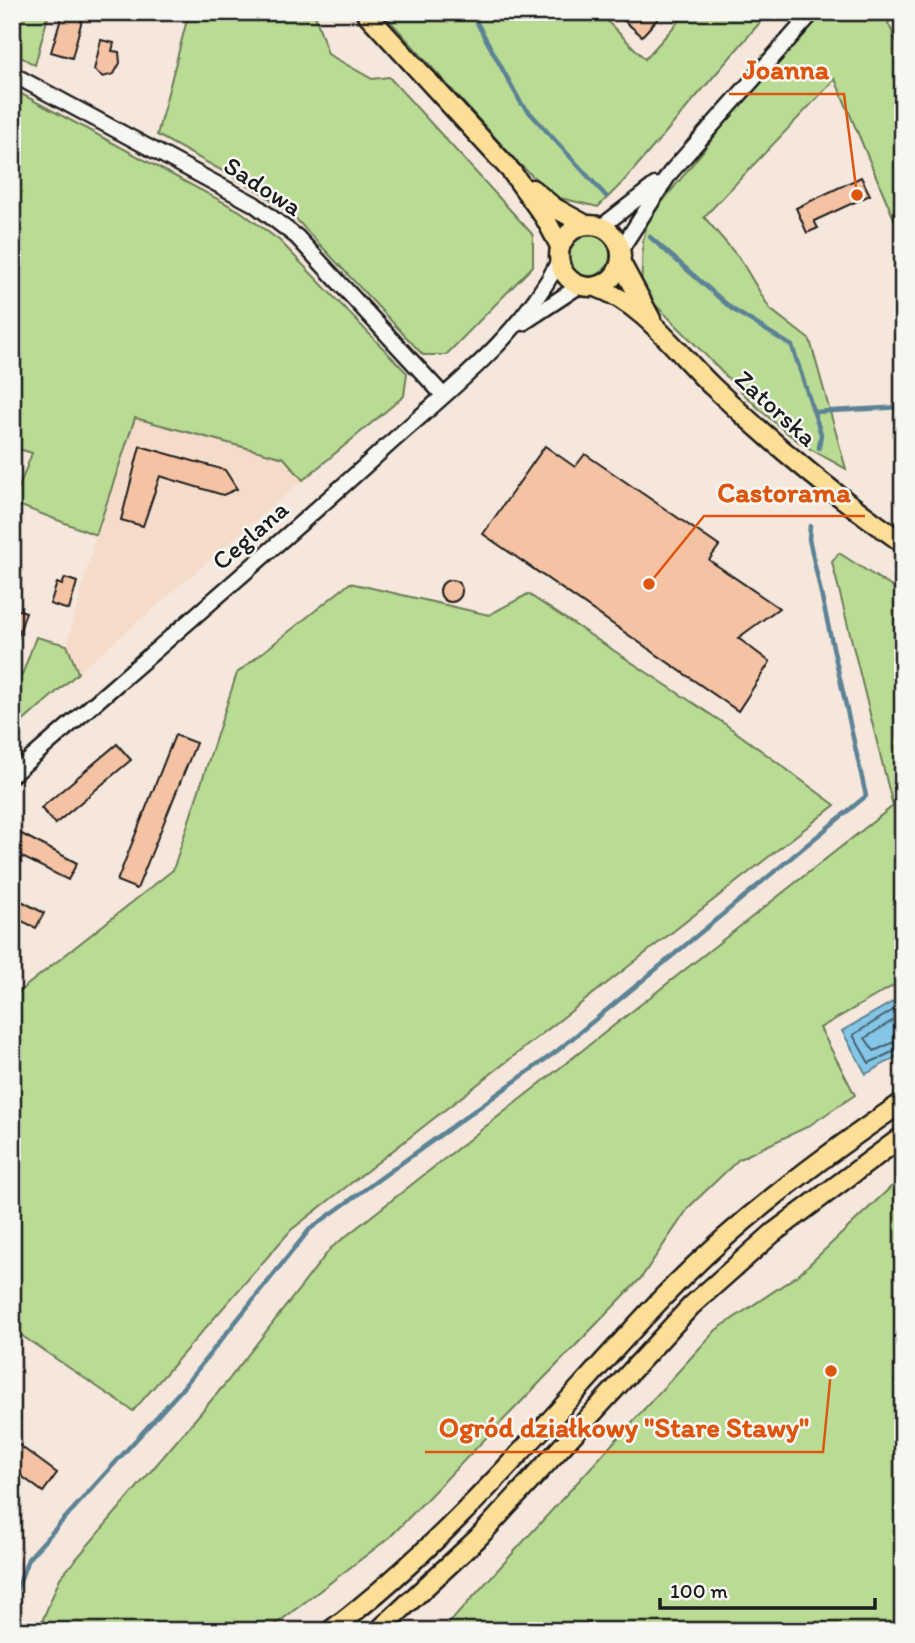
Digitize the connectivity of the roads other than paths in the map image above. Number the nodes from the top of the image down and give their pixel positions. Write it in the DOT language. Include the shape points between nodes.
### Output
graph roads {
  1 [pos="365,12"];
  2 [pos="813,12"];
  3 [pos="12,74"];
  4 [pos="511,171"];
  5 [pos="670,173"];
  6 [pos="593,226"];
  7 [pos="559,254"];
  8 [pos="621,256"];
  9 [pos="588,286"];
  10 [pos="516,327"];
  11 [pos="656,328"];
  12 [pos="443,395"];
  13 [pos="903,543"];
  14 [pos="12,775"];
  15 [pos="903,1102"];
  16 [pos="903,1136"];
  17 [pos="330,1631"];
  18 [pos="378,1631"];
  1 -- 4 [label="main road"];
  2 -- 5 [label="street"];
  3 -- 12 [label="street, Sadowa" via="254,204 297,237"];
  4 -- 6 [label="main road" via="555,208"];
  4 -- 7 [label="main road" via="549,225"];
  5 -- 6 [label="street"];
  5 -- 8 [label="street"];
  6 -- 7 [label="main road" via="570,232"];
  6 -- 8 [label="main road" via="610,232"];
  7 -- 9 [label="main road" via="566,276"];
  7 -- 10 [label="street, Ceglana" via="545,289"];
  8 -- 9 [label="main road" via="612,279"];
  8 -- 11 [label="main road, Zatorska"];
  9 -- 10 [label="street, Ceglana"];
  9 -- 11 [label="main road, Zatorska" via="608,291"];
  10 -- 12 [label="street, Ceglana"];
  11 -- 13 [label="main road, Zatorska" via="765,435"];
  12 -- 14 [label="street, Ceglana"];
  15 -- 17 [label="main road" via="729,1234 665,1295 452,1525"];
  16 -- 18 [label="main road" via="773,1233 691,1306 478,1538"];
}
